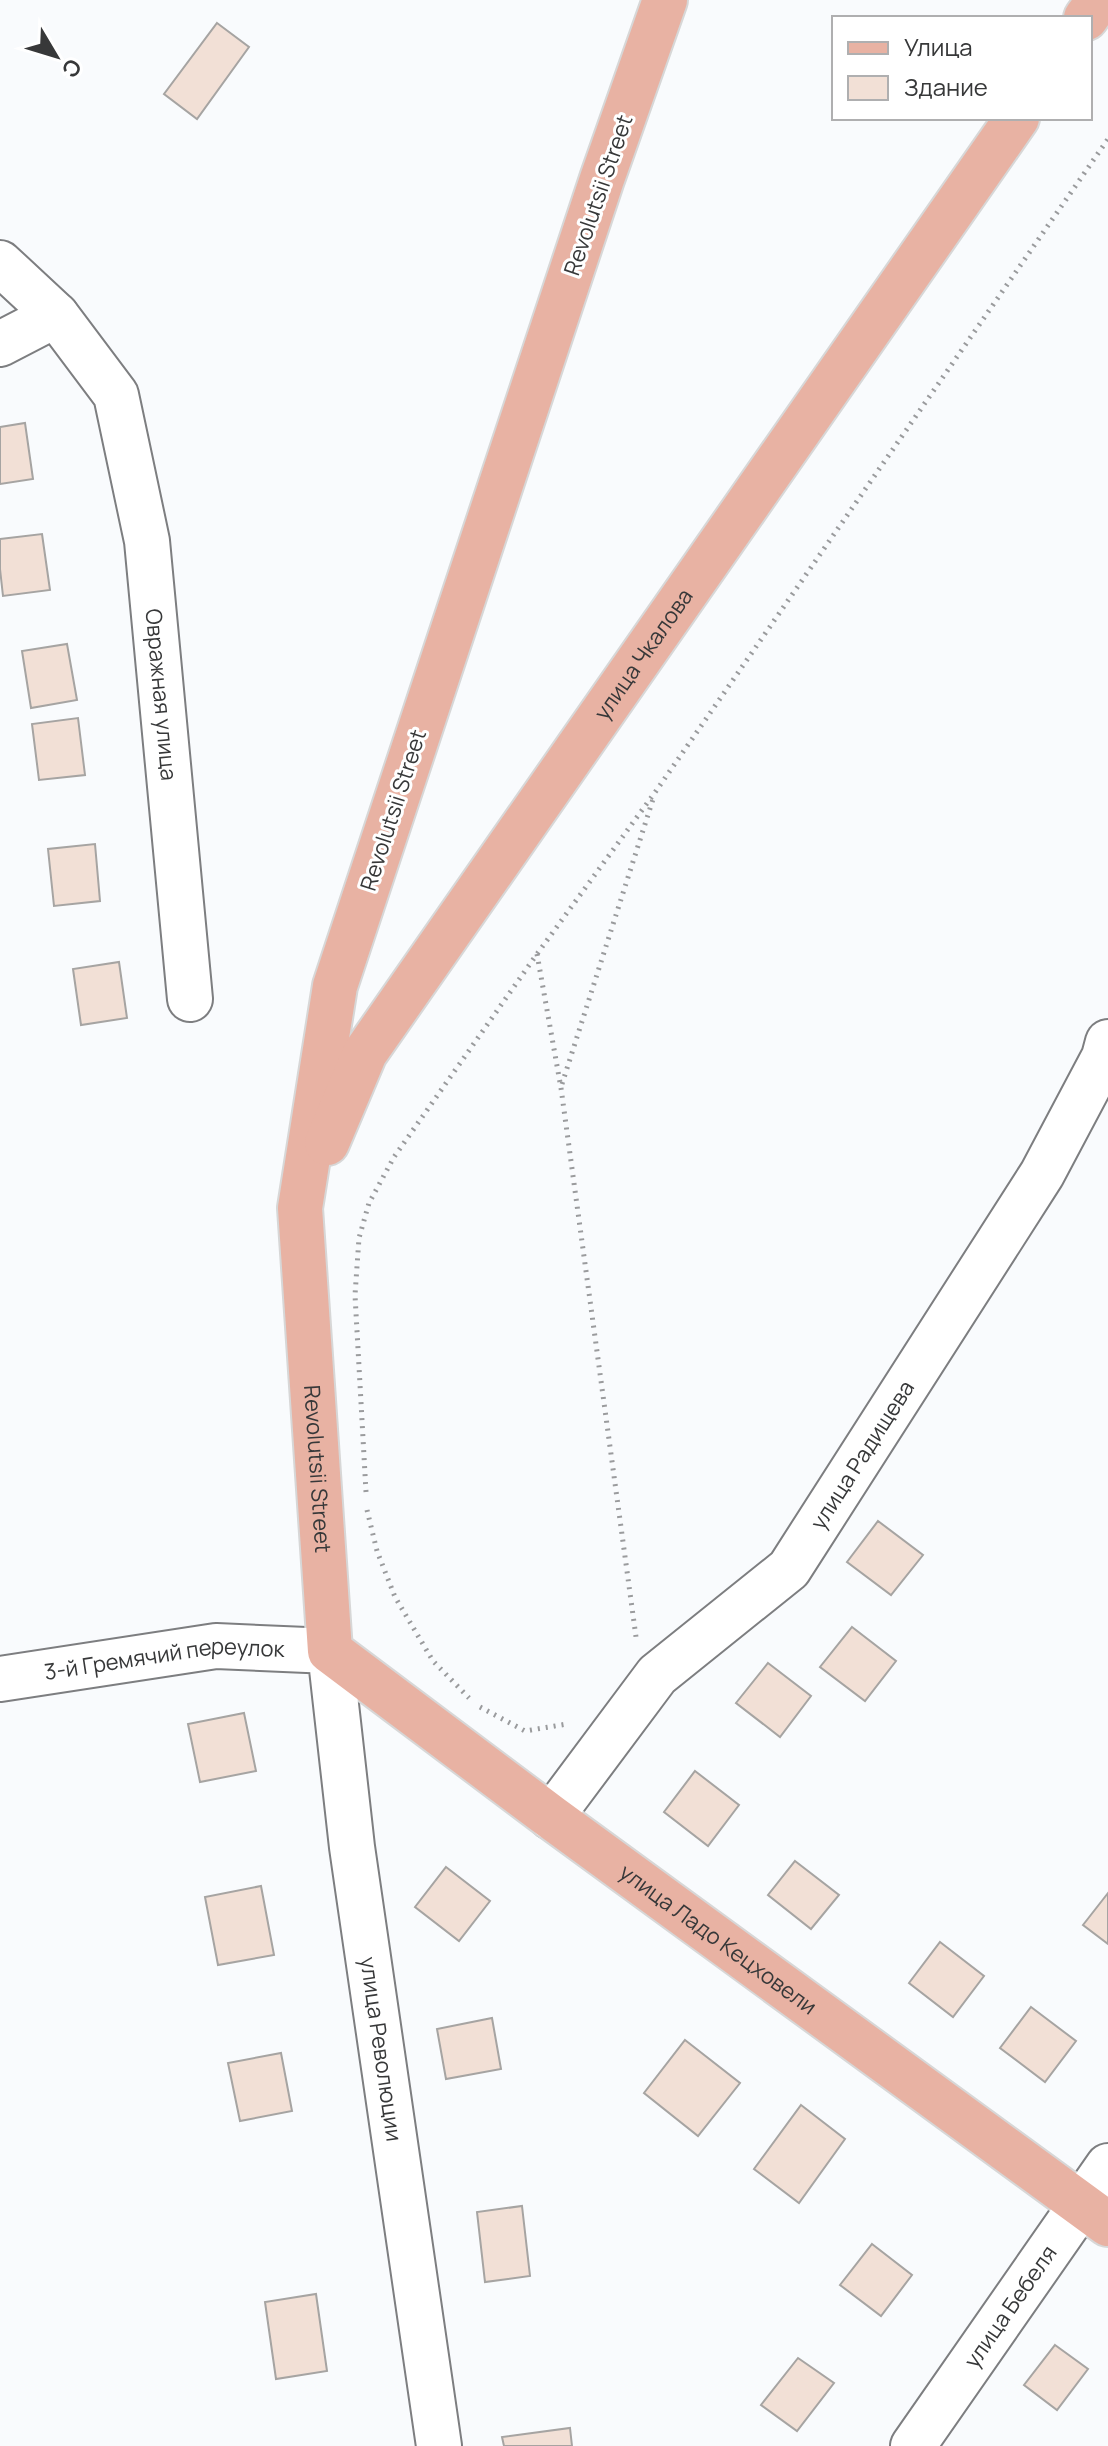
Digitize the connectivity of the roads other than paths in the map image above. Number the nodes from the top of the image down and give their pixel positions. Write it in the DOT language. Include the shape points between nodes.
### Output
graph roads {
  1 [pos="665,0"];
  2 [pos="1016,120"];
  3 [pos="0,263"];
  4 [pos="56,315"];
  5 [pos="0,344"];
  6 [pos="190,999"];
  7 [pos="1107,1053"];
  8 [pos="300,1208"];
  9 [pos="330,1651"];
  10 [pos="0,1679"];
  11 [pos="551,1817"];
  12 [pos="1108,2166"];
  13 [pos="1094,2214"];
  14 [pos="439,2446"];
  15 [pos="913,2446"];
  1 -- 8 [label="main road, Revolutsii Street" via="335,986"];
  2 -- 8 [label="main road, улица Чкалова" via="365,1053"];
  3 -- 4 [label="street"];
  4 -- 5 [label="street"];
  4 -- 6 [label="street, Овражная улица" via="116,395 147,541"];
  7 -- 11 [label="street, улица Радищева" via="1042,1174 789,1569 657,1675"];
  8 -- 9 [label="main road, Revolutsii Street"];
  9 -- 10 [label="street, 3-й Гремячий переулок" via="216,1646"];
  9 -- 11 [label="main road, улица Ладо Кецховели"];
  9 -- 14 [label="street, улица Революции" via="352,1847"];
  11 -- 13 [label="main road, улица Ладо Кецховели"];
  12 -- 13 [label="street, улица Бебеля"];
  13 -- 15 [label="street, улица Бебеля"];
}
